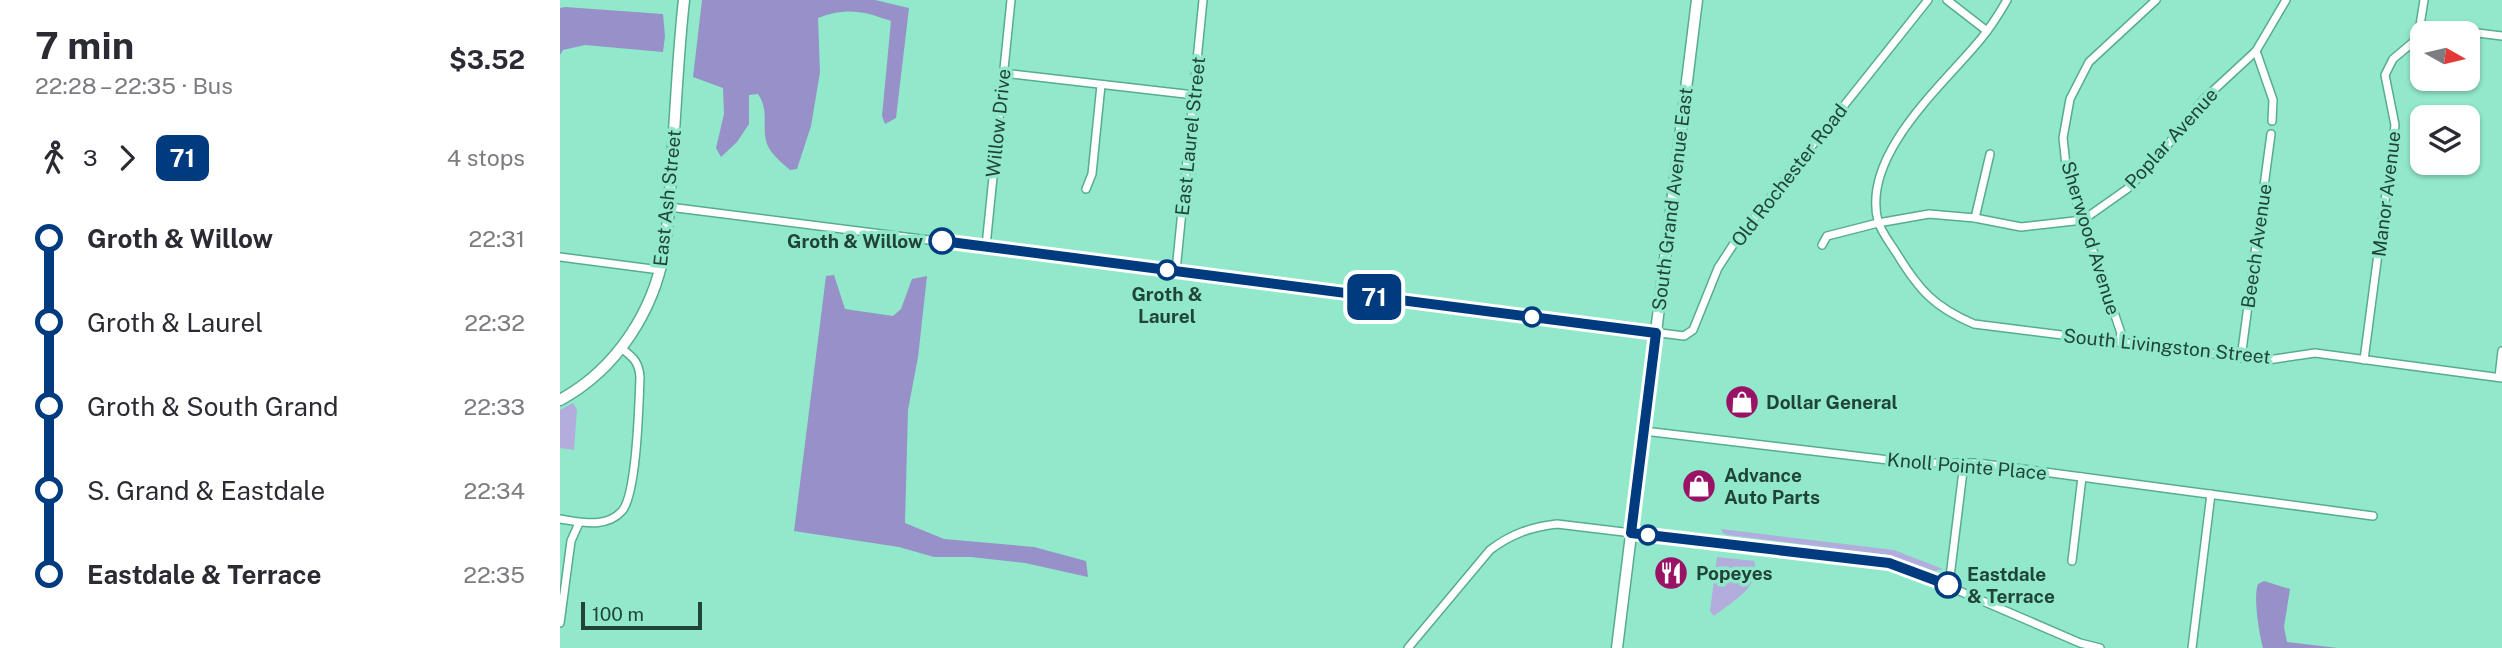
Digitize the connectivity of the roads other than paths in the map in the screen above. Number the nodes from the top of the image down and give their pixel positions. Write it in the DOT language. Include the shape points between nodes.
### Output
graph roads {
  1 [pos="684,0"];
  2 [pos="1011,0"];
  3 [pos="1203,0"];
  4 [pos="1697,0"];
  5 [pos="1928,0"];
  6 [pos="1947,0"];
  7 [pos="2007,0"];
  8 [pos="2156,0"];
  9 [pos="2286,0"];
  10 [pos="2424,0"];
  11 [pos="2422,21"];
  12 [pos="1987,31"];
  13 [pos="2480,33"];
  14 [pos="2502,36"];
  15 [pos="2410,45"];
  16 [pos="2256,51"];
  17 [pos="1003,73"];
  18 [pos="1101,85"];
  19 [pos="1194,95"];
  20 [pos="2272,121"];
  21 [pos="2271,134"];
  22 [pos="1990,154"];
  23 [pos="1086,189"];
  24 [pos="669,207"];
  25 [pos="1975,218"];
  26 [pos="2082,220"];
  27 [pos="1878,223"];
  28 [pos="1822,245"];
  29 [pos="986,246"];
  30 [pos="560,257"];
  31 [pos="660,270"];
  32 [pos="1176,271"];
  33 [pos="1656,333"];
  34 [pos="2119,342"];
  35 [pos="621,348"];
  36 [pos="2502,351"];
  37 [pos="2241,358"];
  38 [pos="2364,360"];
  39 [pos="2500,377"];
  40 [pos="560,400"];
  41 [pos="1644,431"];
  42 [pos="1965,463"];
  43 [pos="2082,478"];
  44 [pos="2211,494"];
  45 [pos="2373,516"];
  46 [pos="560,519"];
  47 [pos="579,523"];
  48 [pos="1631,533"];
  49 [pos="2072,561"];
  50 [pos="1949,586"];
  51 [pos="560,623"];
  52 [pos="1408,648"];
  53 [pos="1617,648"];
  54 [pos="2100,648"];
  55 [pos="2192,648"];
  1 -- 24 [label="main road, East Ash Street"];
  2 -- 17 [label="street, Willow Drive"];
  3 -- 19 [label="street, East Laurel Street"];
  4 -- 33 [label="main road, South Grand Avenue East"];
  5 -- 33 [label="street, Old Rochester Road" via="1733,245 1718,268 1693,330 1684,337"];
  6 -- 12 [label="street"];
  7 -- 12 [label="street"];
  8 -- 26 [label="street, Sherwood Avenue" via="2089,62 2070,99 2064,157"];
  9 -- 16 [label="street, Poplar Avenue"];
  10 -- 11 [label="street, Manor Avenue"];
  12 -- 27 [label="street" via="1915,116 1886,160 1877,190"];
  13 -- 14 [label="street"];
  15 -- 38 [label="street, Manor Avenue" via="2385,75 2395,125"];
  16 -- 20 [label="street" via="2273,100"];
  16 -- 26 [label="street, Poplar Avenue" via="2203,100 2127,189"];
  17 -- 18 [label="street"];
  17 -- 29 [label="street, Willow Drive"];
  18 -- 19 [label="street"];
  18 -- 23 [label="street" via="1092,174"];
  19 -- 32 [label="street, East Laurel Street"];
  21 -- 37 [label="street, Beech Avenue"];
  22 -- 25 [label="street"];
  24 -- 29 [label="street, Old Rochester Road"];
  24 -- 31 [label="main road, East Ash Street"];
  25 -- 26 [label="street, Poplar Avenue" via="2021,227"];
  25 -- 27 [label="street, Poplar Avenue" via="1929,214"];
  26 -- 34 [label="street, Sherwood Avenue" via="2120,332"];
  27 -- 28 [label="street, Poplar Avenue" via="1827,236"];
  27 -- 34 [label="street, South Livingston Street" via="1921,290 1958,317 1974,324"];
  29 -- 32 [label="street, Old Rochester Road"];
  30 -- 31 [label="street"];
  31 -- 35 [label="main road, East Ash Street" via="645,311"];
  32 -- 33 [label="street, Old Rochester Road"];
  33 -- 41 [label="main road, South Grand Avenue East"];
  34 -- 37 [label="street, South Livingston Street"];
  35 -- 40 [label="main road, East Ash Street" via="601,371"];
  35 -- 47 [label="street" via="634,358 640,377 630,494 621,512 601,521"];
  36 -- 39 [label="street"];
  37 -- 38 [label="street, South Livingston Street" via="2269,360 2315,353"];
  38 -- 39 [label="street, South Livingston Street"];
  41 -- 42 [label="street, Knoll Pointe Place" via="1914,463"];
  41 -- 48 [label="main road, South Grand Avenue East"];
  42 -- 43 [label="street, Knoll Pointe Place"];
  42 -- 50 [label="street"];
  43 -- 44 [label="street, Knoll Pointe Place"];
  43 -- 49 [label="street"];
  44 -- 45 [label="street, Knoll Pointe Place"];
  44 -- 55 [label="street"];
  46 -- 47 [label="street"];
  47 -- 51 [label="street" via="571,541"];
  48 -- 50 [label="street" via="1889,563"];
  48 -- 52 [label="street" via="1557,524 1507,538 1479,561"];
  48 -- 53 [label="main road, South Grand Avenue East"];
  50 -- 54 [label="street"];
}
